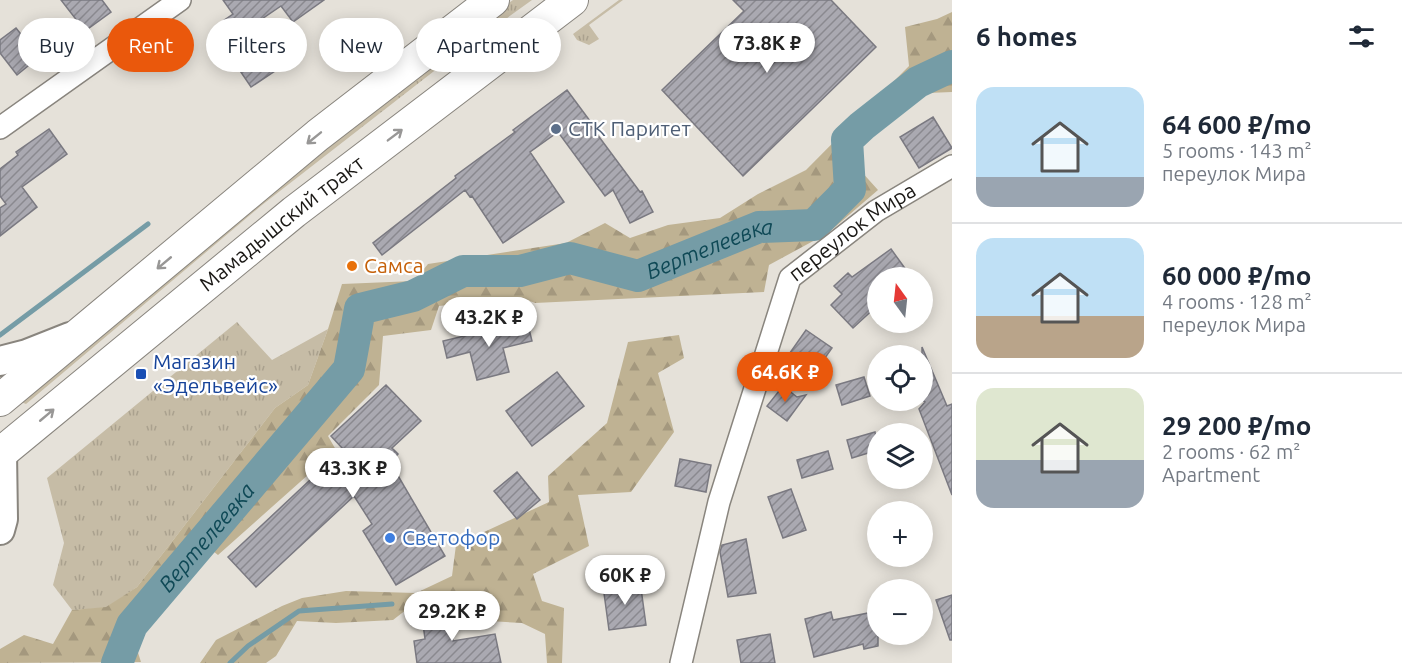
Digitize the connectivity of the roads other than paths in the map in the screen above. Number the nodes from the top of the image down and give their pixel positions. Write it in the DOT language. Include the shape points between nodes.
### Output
graph roads {
  1 [pos="180,0"];
  2 [pos="493,0"];
  3 [pos="572,0"];
  4 [pos="0,129"];
  5 [pos="952,166"];
  6 [pos="83,332"];
  7 [pos="0,361"];
  8 [pos="0,400"];
  9 [pos="1,452"];
  10 [pos="0,530"];
  11 [pos="681,663"];
  1 -- 4 [label="street"];
  2 -- 6 [label="main road, Мамадышский тракт, one-way" via="318,135"];
  9 -- 3 [label="main road, Мамадышский тракт, one-way" via="294,212"];
  5 -- 11 [label="street, переулок Мира" via="876,211 790,278 719,502"];
  6 -- 7 [label="street"];
  6 -- 8 [label="main road, Мамадышский тракт"];
  9 -- 10 [label="street"];
}
